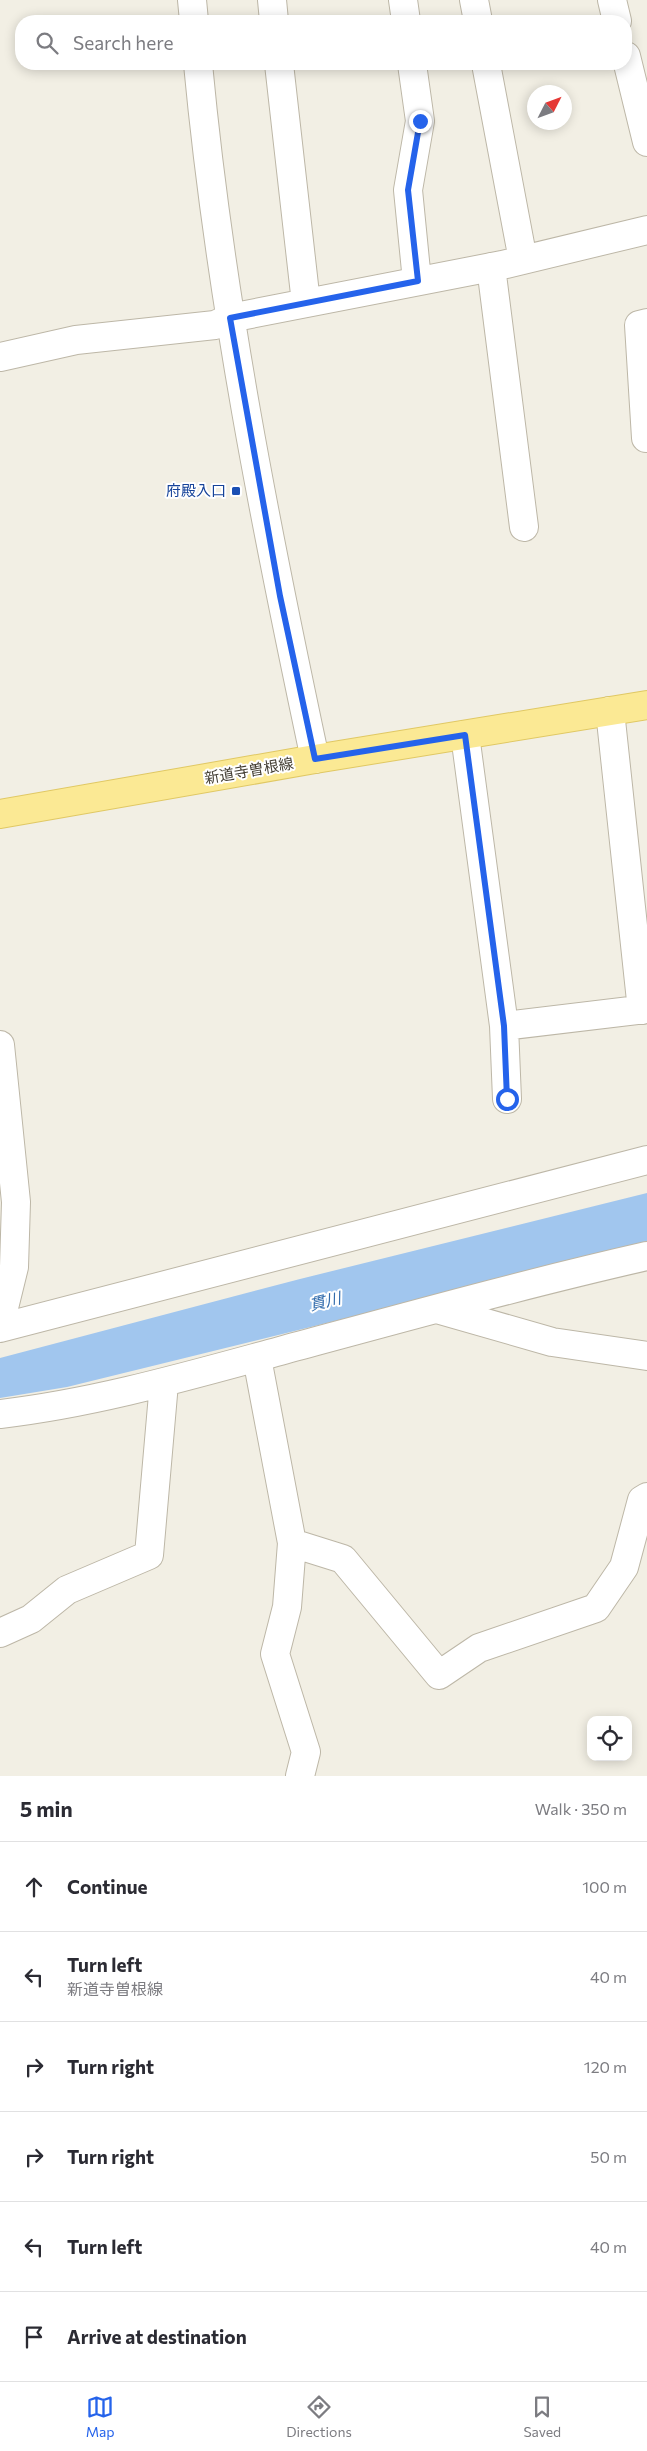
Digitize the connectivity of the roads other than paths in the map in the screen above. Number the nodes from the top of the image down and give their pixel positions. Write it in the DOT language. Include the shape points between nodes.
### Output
graph roads {
  1 [pos="192,0"];
  2 [pos="272,0"];
  3 [pos="403,0"];
  4 [pos="474,0"];
  5 [pos="612,0"];
  6 [pos="193,15"];
  7 [pos="273,15"];
  8 [pos="405,15"];
  9 [pos="477,15"];
  10 [pos="616,15"];
  11 [pos="199,70"];
  12 [pos="280,70"];
  13 [pos="413,70"];
  14 [pos="487,70"];
  15 [pos="629,70"];
  16 [pos="647,142"];
  17 [pos="647,230"];
  18 [pos="523,260"];
  19 [pos="491,267"];
  20 [pos="418,281"];
  21 [pos="306,303"];
  22 [pos="230,318"];
  23 [pos="647,323"];
  24 [pos="0,357"];
  25 [pos="647,442"];
  26 [pos="524,527"];
  27 [pos="647,705"];
  28 [pos="610,711"];
  29 [pos="465,735"];
  30 [pos="315,759"];
  31 [pos="0,814"];
  32 [pos="645,1009"];
  33 [pos="504,1026"];
  34 [pos="0,1045"];
  35 [pos="507,1099"];
  36 [pos="647,1160"];
  37 [pos="647,1256"];
  38 [pos="437,1309"];
  39 [pos="0,1326"];
  40 [pos="647,1356"];
  41 [pos="257,1358"];
  42 [pos="164,1383"];
  43 [pos="0,1414"];
  44 [pos="647,1497"];
  45 [pos="292,1543"];
  46 [pos="0,1633"];
  47 [pos="300,1776"];
  1 -- 6 [label="street"];
  2 -- 7 [label="street"];
  3 -- 8 [label="street"];
  4 -- 9 [label="street"];
  5 -- 10 [label="street"];
  11 -- 22 [label="street" via="206,152"];
  12 -- 21 [label="street"];
  13 -- 20 [label="street" via="420,121 408,190"];
  14 -- 18 [label="street"];
  15 -- 16 [label="street"];
  17 -- 18 [label="street"];
  18 -- 19 [label="street"];
  19 -- 20 [label="street"];
  19 -- 26 [label="street"];
  20 -- 21 [label="street"];
  21 -- 22 [label="street"];
  22 -- 24 [label="street" via="214,325 76,340"];
  22 -- 30 [label="street" via="280,596"];
  23 -- 25 [label="street" via="638,325"];
  27 -- 28 [label="main road, 新道寺曽根線"];
  28 -- 29 [label="main road, 新道寺曽根線"];
  28 -- 32 [label="street"];
  29 -- 30 [label="main road, 新道寺曽根線"];
  29 -- 33 [label="street"];
  30 -- 31 [label="main road, 新道寺曽根線"];
  32 -- 33 [label="street"];
  33 -- 35 [label="street"];
  34 -- 39 [label="street" via="16,1202 14,1267"];
  36 -- 39 [label="street"];
  37 -- 38 [label="street"];
  38 -- 40 [label="street" via="552,1342"];
  38 -- 41 [label="street"];
  41 -- 42 [label="street"];
  41 -- 45 [label="street"];
  42 -- 43 [label="street"];
  42 -- 46 [label="street" via="149,1554 67,1590 31,1619"];
  44 -- 45 [label="street" via="642,1500 624,1567 596,1608 478,1648 439,1675 343,1559"];
  45 -- 47 [label="street" via="287,1607 275,1654 306,1752"];
}
